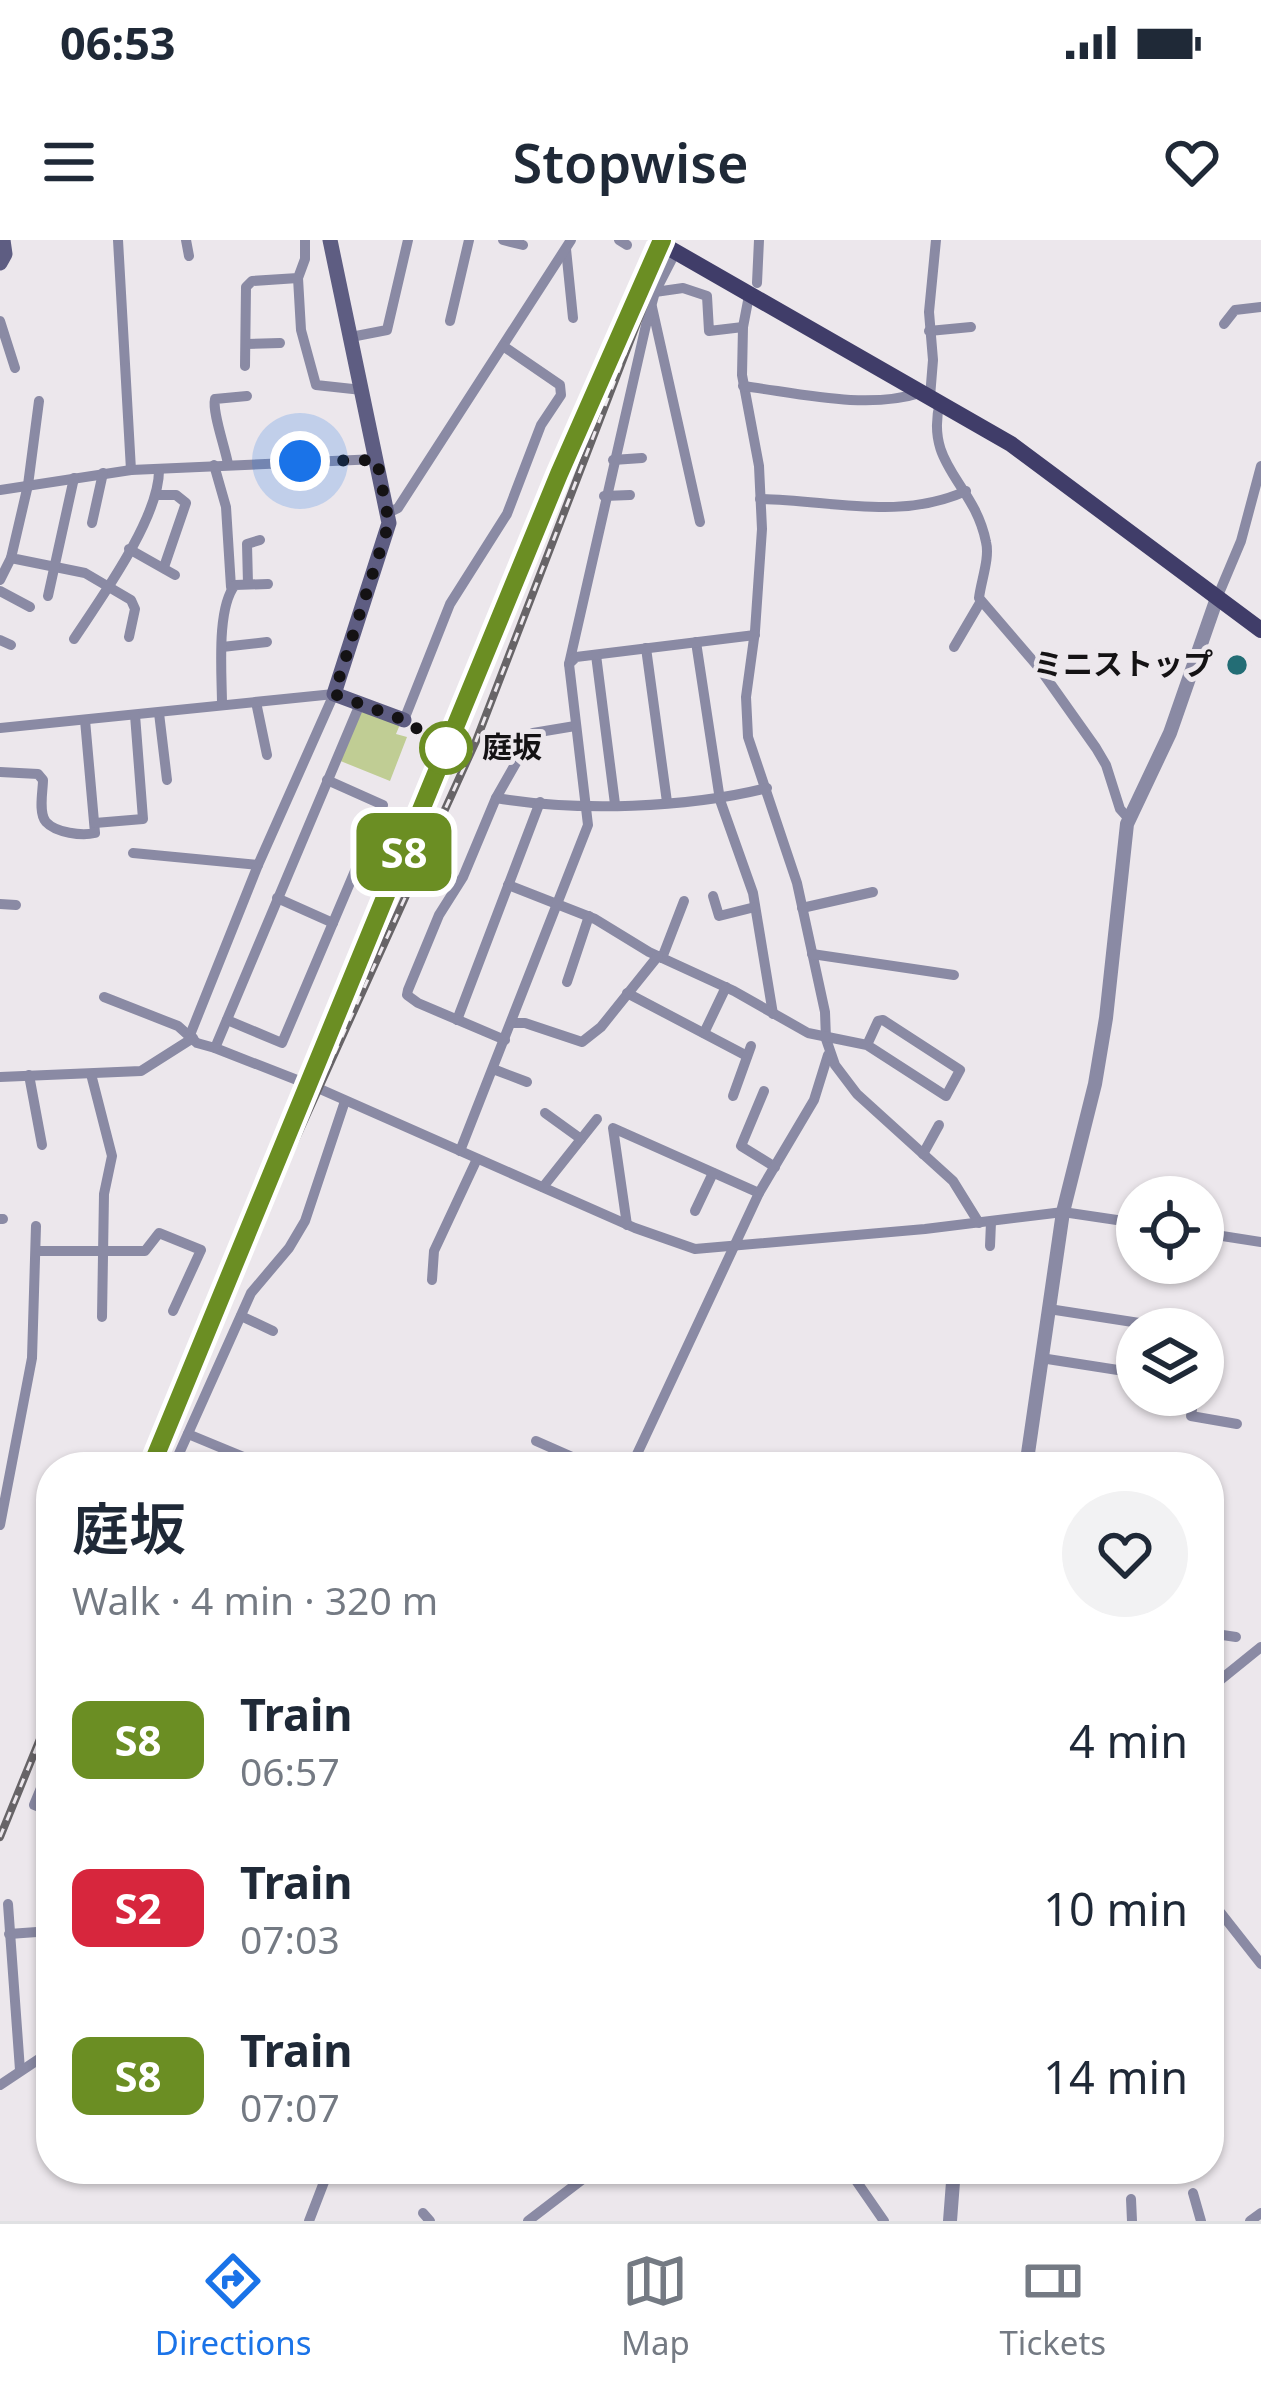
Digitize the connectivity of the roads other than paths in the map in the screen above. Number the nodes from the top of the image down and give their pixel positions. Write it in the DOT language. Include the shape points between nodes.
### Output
graph roads {
  1 [pos="3,240"];
  2 [pos="118,240"];
  3 [pos="186,240"];
  4 [pos="305,240"];
  5 [pos="330,240"];
  6 [pos="408,240"];
  7 [pos="469,240"];
  8 [pos="503,240"];
  9 [pos="656,240"];
  10 [pos="759,240"];
  11 [pos="936,240"];
  12 [pos="568,244"];
  13 [pos="523,245"];
  14 [pos="677,247"];
  15 [pos="189,256"];
  16 [pos="0,263"];
  17 [pos="298,278"];
  18 [pos="757,283"];
  19 [pos="654,298"];
  20 [pos="748,301"];
  21 [pos="1261,307"];
  22 [pos="573,318"];
  23 [pos="0,321"];
  24 [pos="450,321"];
  25 [pos="1224,323"];
  26 [pos="742,327"];
  27 [pos="970,327"];
  28 [pos="929,331"];
  29 [pos="351,337"];
  30 [pos="280,343"];
  31 [pos="245,344"];
  32 [pos="503,346"];
  33 [pos="245,366"];
  34 [pos="14,368"];
  35 [pos="743,386"];
  36 [pos="362,390"];
  37 [pos="247,396"];
  38 [pos="931,397"];
  39 [pos="39,401"];
  40 [pos="642,458"];
  41 [pos="377,460"];
  42 [pos="613,460"];
  43 [pos="228,464"];
  44 [pos="214,466"];
  45 [pos="1261,466"];
  46 [pos="159,469"];
  47 [pos="131,470"];
  48 [pos="103,473"];
  49 [pos="74,478"];
  50 [pos="28,485"];
  51 [pos="0,490"];
  52 [pos="967,491"];
  53 [pos="158,495"];
  54 [pos="630,495"];
  55 [pos="604,496"];
  56 [pos="760,499"];
  57 [pos="388,513"];
  58 [pos="700,522"];
  59 [pos="92,524"];
  60 [pos="260,540"];
  61 [pos="129,549"];
  62 [pos="11,558"];
  63 [pos="54,564"];
  64 [pos="0,580"];
  65 [pos="248,584"];
  66 [pos="268,584"];
  67 [pos="231,586"];
  68 [pos="109,587"];
  69 [pos="0,591"];
  70 [pos="48,596"];
  71 [pos="1217,598"];
  72 [pos="981,601"];
  73 [pos="30,608"];
  74 [pos="1257,623"];
  75 [pos="755,635"];
  76 [pos="129,637"];
  77 [pos="74,639"];
  78 [pos="267,642"];
  79 [pos="696,642"];
  80 [pos="222,647"];
  81 [pos="954,647"];
  82 [pos="646,649"];
  83 [pos="596,655"];
  84 [pos="568,664"];
  85 [pos="334,694"];
  86 [pos="256,701"];
  87 [pos="360,704"];
  88 [pos="222,705"];
  89 [pos="159,712"];
  90 [pos="134,715"];
  91 [pos="85,720"];
  92 [pos="404,720"];
  93 [pos="575,726"];
  94 [pos="0,728"];
  95 [pos="267,754"];
  96 [pos="0,772"];
  97 [pos="167,780"];
  98 [pos="327,780"];
  99 [pos="767,788"];
  100 [pos="496,798"];
  101 [pos="720,800"];
  102 [pos="540,802"];
  103 [pos="667,802"];
  104 [pos="615,804"];
  105 [pos="586,805"];
  106 [pos="1129,819"];
  107 [pos="95,823"];
  108 [pos="133,853"];
  109 [pos="258,865"];
  110 [pos="508,885"];
  111 [pos="873,892"];
  112 [pos="713,896"];
  113 [pos="277,898"];
  114 [pos="684,901"];
  115 [pos="558,902"];
  116 [pos="0,904"];
  117 [pos="16,905"];
  118 [pos="755,907"];
  119 [pos="802,908"];
  120 [pos="589,916"];
  121 [pos="333,923"];
  122 [pos="812,954"];
  123 [pos="660,957"];
  124 [pos="953,975"];
  125 [pos="567,982"];
  126 [pos="726,987"];
  127 [pos="627,993"];
  128 [pos="104,997"];
  129 [pos="773,1014"];
  130 [pos="227,1020"];
  131 [pos="457,1020"];
  132 [pos="512,1023"];
  133 [pos="704,1034"];
  134 [pos="191,1037"];
  135 [pos="505,1040"];
  136 [pos="867,1045"];
  137 [pos="827,1046"];
  138 [pos="215,1048"];
  139 [pos="493,1069"];
  140 [pos="91,1074"];
  141 [pos="29,1075"];
  142 [pos="0,1077"];
  143 [pos="527,1082"];
  144 [pos="764,1091"];
  145 [pos="733,1096"];
  146 [pos="345,1101"];
  147 [pos="545,1113"];
  148 [pos="597,1119"];
  149 [pos="939,1125"];
  150 [pos="581,1139"];
  151 [pos="42,1145"];
  152 [pos="460,1151"];
  153 [pos="923,1154"];
  154 [pos="477,1159"];
  155 [pos="775,1166"];
  156 [pos="713,1173"];
  157 [pos="543,1187"];
  158 [pos="759,1192"];
  159 [pos="695,1211"];
  160 [pos="1063,1212"];
  161 [pos="1116,1220"];
  162 [pos="985,1222"];
  163 [pos="627,1225"];
  164 [pos="36,1226"];
  165 [pos="1224,1236"];
  166 [pos="1261,1242"];
  167 [pos="733,1246"];
  168 [pos="990,1246"];
  169 [pos="36,1251"];
  170 [pos="103,1251"];
  171 [pos="431,1280"];
  172 [pos="1048,1309"];
  173 [pos="173,1311"];
  174 [pos="241,1316"];
  175 [pos="102,1317"];
  176 [pos="1116,1319"];
  177 [pos="273,1331"];
  178 [pos="1041,1358"];
  179 [pos="1116,1370"];
  180 [pos="1191,1416"];
  181 [pos="1237,1424"];
  182 [pos="188,1434"];
  183 [pos="536,1441"];
  184 [pos="180,1452"];
  185 [pos="232,1452"];
  186 [pos="561,1452"];
  187 [pos="638,1452"];
  188 [pos="1028,1452"];
  189 [pos="0,1525"];
  190 [pos="1224,1635"];
  191 [pos="1236,1637"];
  192 [pos="1261,1647"];
  193 [pos="1224,1677"];
  194 [pos="8,1904"];
  195 [pos="1224,1917"];
  196 [pos="36,1932"];
  197 [pos="9,1934"];
  198 [pos="1261,1964"];
  199 [pos="17,2027"];
  200 [pos="0,2028"];
  201 [pos="36,2060"];
  202 [pos="20,2069"];
  203 [pos="0,2085"];
  204 [pos="323,2184"];
  205 [pos="576,2184"];
  206 [pos="858,2184"];
  207 [pos="953,2184"];
  208 [pos="1193,2193"];
  209 [pos="1131,2199"];
  210 [pos="1261,2213"];
  211 [pos="308,2221"];
  212 [pos="528,2221"];
  213 [pos="884,2221"];
  214 [pos="950,2221"];
  215 [pos="1132,2221"];
  216 [pos="1201,2221"];
  217 [pos="1250,2221"];
  1 -- 16 [label="main road"];
  2 -- 47 [label="street"];
  3 -- 15 [label="street"];
  4 -- 17 [label="street"];
  5 -- 29 [label="main road"];
  6 -- 29 [label="street" via="387,330"];
  7 -- 24 [label="street"];
  8 -- 13 [label="street"];
  9 -- 14 [label="main road"];
  10 -- 18 [label="street"];
  11 -- 28 [label="street"];
  12 -- 22 [label="street"];
  12 -- 32 [label="street"];
  14 -- 19 [label="street"];
  14 -- 38 [label="main road"];
  17 -- 31 [label="street" via="249,283"];
  17 -- 36 [label="street" via="316,385"];
  19 -- 26 [label="street" via="682,288 707,296 710,331"];
  19 -- 42 [label="street"];
  19 -- 58 [label="street"];
  20 -- 26 [label="street"];
  21 -- 25 [label="street" via="1238,308"];
  23 -- 34 [label="street"];
  26 -- 35 [label="street"];
  27 -- 28 [label="street"];
  28 -- 38 [label="street"];
  29 -- 36 [label="main road"];
  30 -- 31 [label="street"];
  31 -- 33 [label="street"];
  32 -- 57 [label="street"];
  32 -- 92 [label="street" via="560,385 561,395 507,514 450,604"];
  35 -- 38 [label="street"];
  35 -- 56 [label="street"];
  36 -- 41 [label="main road"];
  37 -- 43 [label="street" via="215,399"];
  38 -- 52 [label="street" via="935,439"];
  38 -- 71 [label="main road" via="1011,444"];
  39 -- 50 [label="street"];
  40 -- 42 [label="street"];
  41 -- 43 [label="street"];
  41 -- 57 [label="main road"];
  42 -- 55 [label="street"];
  43 -- 44 [label="street"];
  44 -- 46 [label="street"];
  44 -- 67 [label="street" via="226,507"];
  45 -- 71 [label="street"];
  46 -- 47 [label="street"];
  46 -- 53 [label="street"];
  47 -- 48 [label="street"];
  48 -- 49 [label="street"];
  48 -- 59 [label="street"];
  49 -- 50 [label="street"];
  49 -- 63 [label="street"];
  50 -- 51 [label="street"];
  50 -- 62 [label="street"];
  52 -- 56 [label="street" via="937,503 880,508"];
  52 -- 72 [label="street" via="987,545"];
  53 -- 61 [label="street"];
  53 -- 61 [label="street" via="186,503 170,571"];
  54 -- 55 [label="street"];
  55 -- 84 [label="street"];
  56 -- 75 [label="street"];
  57 -- 85 [label="main road"];
  60 -- 65 [label="street" via="247,544"];
  61 -- 68 [label="street"];
  62 -- 63 [label="street"];
  62 -- 64 [label="street"];
  63 -- 68 [label="street"];
  63 -- 70 [label="street"];
  65 -- 66 [label="street"];
  65 -- 67 [label="street"];
  67 -- 80 [label="street"];
  68 -- 76 [label="street" via="134,603"];
  68 -- 77 [label="street"];
  69 -- 73 [label="street"];
  71 -- 74 [label="main road"];
  71 -- 106 [label="street" via="1170,733"];
  72 -- 81 [label="street"];
  72 -- 106 [label="street" via="1096,748"];
  75 -- 79 [label="street"];
  75 -- 99 [label="street" via="747,728"];
  78 -- 80 [label="street"];
  79 -- 82 [label="street"];
  79 -- 101 [label="street"];
  80 -- 88 [label="street"];
  82 -- 83 [label="street"];
  82 -- 103 [label="street"];
  83 -- 84 [label="street"];
  83 -- 104 [label="street"];
  84 -- 93 [label="street"];
  85 -- 86 [label="street"];
  85 -- 87 [label="main road"];
  85 -- 109 [label="street"];
  86 -- 88 [label="street"];
  86 -- 95 [label="street"];
  87 -- 92 [label="main road"];
  87 -- 98 [label="street"];
  88 -- 89 [label="street"];
  89 -- 90 [label="street"];
  89 -- 97 [label="street"];
  90 -- 91 [label="street"];
  90 -- 107 [label="street" via="143,819"];
  91 -- 94 [label="street"];
  91 -- 107 [label="street"];
  93 -- 100 [label="street" via="532,734"];
  93 -- 105 [label="street"];
  96 -- 107 [label="street" via="42,777 46,822 90,836"];
  98 -- 113 [label="street"];
  98 -- 121 [label="street" via="383,805"];
  99 -- 101 [label="street"];
  99 -- 119 [label="street"];
  100 -- 102 [label="street"];
  100 -- 131 [label="street" via="407,990"];
  101 -- 103 [label="street"];
  101 -- 118 [label="street"];
  102 -- 105 [label="street"];
  102 -- 110 [label="street"];
  103 -- 104 [label="street"];
  104 -- 105 [label="street"];
  105 -- 115 [label="street" via="589,825"];
  106 -- 160 [label="street" via="1102,1040"];
  108 -- 109 [label="street"];
  109 -- 134 [label="street"];
  110 -- 115 [label="street"];
  110 -- 131 [label="street"];
  111 -- 119 [label="street"];
  112 -- 118 [label="street" via="719,916"];
  113 -- 121 [label="street"];
  113 -- 130 [label="street"];
  114 -- 123 [label="street"];
  115 -- 120 [label="street"];
  115 -- 132 [label="street"];
  116 -- 117 [label="street"];
  118 -- 129 [label="street"];
  119 -- 122 [label="street"];
  120 -- 123 [label="street"];
  120 -- 125 [label="street"];
  121 -- 130 [label="street" via="282,1043"];
  122 -- 124 [label="street"];
  122 -- 137 [label="street"];
  123 -- 126 [label="street"];
  123 -- 127 [label="street"];
  126 -- 129 [label="street"];
  126 -- 133 [label="street"];
  127 -- 132 [label="street" via="582,1042"];
  127 -- 133 [label="street"];
  128 -- 134 [label="street"];
  129 -- 137 [label="street"];
  130 -- 138 [label="street"];
  131 -- 135 [label="street"];
  132 -- 135 [label="street"];
  133 -- 145 [label="street" via="749,1051"];
  134 -- 138 [label="street"];
  134 -- 140 [label="street" via="141,1071"];
  135 -- 139 [label="street"];
  136 -- 136 [label="street" via="946,1096 960,1070 883,1020"];
  136 -- 137 [label="street"];
  137 -- 153 [label="street" via="844,1082"];
  137 -- 155 [label="street" via="814,1100"];
  138 -- 146 [label="street"];
  139 -- 143 [label="street"];
  139 -- 152 [label="street"];
  140 -- 141 [label="street"];
  140 -- 170 [label="street" via="112,1156"];
  141 -- 142 [label="street"];
  141 -- 151 [label="street"];
  144 -- 155 [label="street" via="741,1146"];
  146 -- 152 [label="street"];
  146 -- 174 [label="street" via="304,1221"];
  147 -- 150 [label="street"];
  148 -- 150 [label="street"];
  149 -- 153 [label="street"];
  150 -- 157 [label="street"];
  152 -- 154 [label="street"];
  153 -- 162 [label="street"];
  154 -- 157 [label="street"];
  154 -- 171 [label="street" via="434,1251"];
  155 -- 158 [label="street"];
  156 -- 158 [label="street"];
  156 -- 159 [label="street"];
  156 -- 163 [label="street" via="613,1128"];
  157 -- 163 [label="street"];
  158 -- 167 [label="street"];
  160 -- 161 [label="street"];
  160 -- 162 [label="street"];
  160 -- 172 [label="street"];
  162 -- 167 [label="street"];
  162 -- 168 [label="street"];
  163 -- 167 [label="street" via="695,1249"];
  164 -- 169 [label="street"];
  165 -- 166 [label="street"];
  167 -- 187 [label="street"];
  169 -- 170 [label="street"];
  169 -- 189 [label="street" via="32,1358"];
  170 -- 173 [label="street" via="146,1251 159,1233 201,1250"];
  170 -- 175 [label="street"];
  172 -- 176 [label="street"];
  172 -- 178 [label="street"];
  174 -- 177 [label="street"];
  174 -- 182 [label="street"];
  178 -- 179 [label="street"];
  178 -- 188 [label="street"];
  180 -- 181 [label="street"];
  182 -- 184 [label="street"];
  182 -- 185 [label="street"];
  183 -- 186 [label="street"];
  190 -- 191 [label="street"];
  192 -- 193 [label="street"];
  194 -- 197 [label="street"];
  195 -- 198 [label="street"];
  196 -- 197 [label="street"];
  197 -- 199 [label="street"];
  199 -- 200 [label="street"];
  199 -- 202 [label="street"];
  201 -- 202 [label="street"];
  202 -- 203 [label="street"];
  204 -- 211 [label="street"];
  205 -- 212 [label="street"];
  206 -- 213 [label="street"];
  207 -- 214 [label="street"];
  208 -- 216 [label="street"];
  209 -- 215 [label="street"];
  210 -- 217 [label="street"];
}
